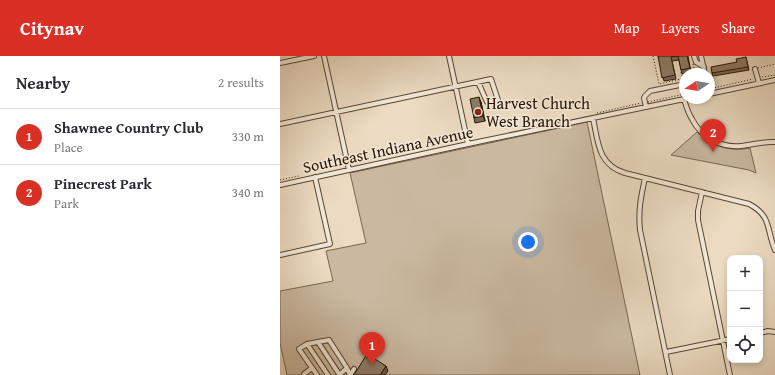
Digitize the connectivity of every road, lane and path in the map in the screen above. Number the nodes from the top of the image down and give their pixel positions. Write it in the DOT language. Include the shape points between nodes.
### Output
graph roads {
  1 [pos="314,56"];
  2 [pos="324,56"];
  3 [pos="449,56"];
  4 [pos="653,56"];
  5 [pos="694,56"];
  6 [pos="701,56"];
  7 [pos="280,63"];
  8 [pos="775,64"];
  9 [pos="704,67"];
  10 [pos="756,69"];
  11 [pos="775,75"];
  12 [pos="679,79"];
  13 [pos="775,80"];
  14 [pos="758,81"];
  15 [pos="478,82"];
  16 [pos="679,85"];
  17 [pos="455,87"];
  18 [pos="715,91"];
  19 [pos="715,91"];
  20 [pos="679,100"];
  21 [pos="687,104"];
  22 [pos="646,107"];
  23 [pos="336,112"];
  24 [pos="593,118"];
  25 [pos="280,124"];
  26 [pos="775,142"];
  27 [pos="468,144"];
  28 [pos="349,170"];
  29 [pos="315,177"];
  30 [pos="645,178"];
  31 [pos="280,185"];
  32 [pos="702,192"];
  33 [pos="775,250"];
  34 [pos="280,255"];
  35 [pos="763,332"];
  36 [pos="775,332"];
  37 [pos="727,339"];
  38 [pos="723,340"];
  39 [pos="318,342"];
  40 [pos="307,344"];
  41 [pos="666,352"];
  42 [pos="312,368"];
  43 [pos="347,368"];
  44 [pos="354,369"];
  45 [pos="304,374"];
  46 [pos="339,374"];
  47 [pos="317,375"];
  48 [pos="328,375"];
  49 [pos="350,375"];
  50 [pos="670,375"];
  51 [pos="730,375"];
  1 -- 7 [label="street"];
  2 -- 23 [label="street"];
  3 -- 17 [label="street"];
  4 -- 12 [label="path" via="659,84"];
  5 -- 9 [label="street" via="696,62"];
  6 -- 9 [label="street"];
  8 -- 10 [label="path"];
  10 -- 14 [label="street"];
  11 -- 14 [label="path"];
  13 -- 14 [label="street"];
  14 -- 18 [label="street"];
  14 -- 19 [label="path"];
  15 -- 15 [label="street" via="491,78 498,100 486,102"];
  15 -- 17 [label="street"];
  16 -- 22 [label="street" via="650,91 644,98"];
  17 -- 23 [label="street"];
  17 -- 27 [label="street"];
  20 -- 22 [label="street, Southeast Indiana Avenue"];
  21 -- 26 [label="street" via="689,115 696,127 714,141 733,146"];
  22 -- 24 [label="street, Southeast Indiana Avenue"];
  23 -- 25 [label="street"];
  23 -- 28 [label="street"];
  24 -- 27 [label="street, Southeast Indiana Avenue"];
  24 -- 30 [label="street" via="600,151 606,162 620,172"];
  27 -- 28 [label="street, Southeast Indiana Avenue"];
  28 -- 29 [label="street, Southeast Indiana Avenue"];
  29 -- 31 [label="street, Southeast Indiana Avenue"];
  29 -- 34 [label="street" via="330,244"];
  30 -- 32 [label="street"];
  30 -- 41 [label="street" via="640,204 640,230"];
  32 -- 33 [label="street" via="746,202 759,210 767,222"];
  32 -- 38 [label="street" via="698,220"];
  35 -- 36 [label="street"];
  37 -- 38 [label="street"];
  38 -- 41 [label="street"];
  38 -- 51 [label="street"];
  39 -- 40 [label="street"];
  39 -- 43 [label="street" via="328,340"];
  39 -- 46 [label="street"];
  40 -- 42 [label="street" via="299,349"];
  40 -- 48 [label="street"];
  41 -- 50 [label="street"];
  42 -- 45 [label="street"];
  42 -- 47 [label="street"];
  43 -- 46 [label="street"];
  43 -- 49 [label="street"];
  44 -- 49 [label="street"];
}
